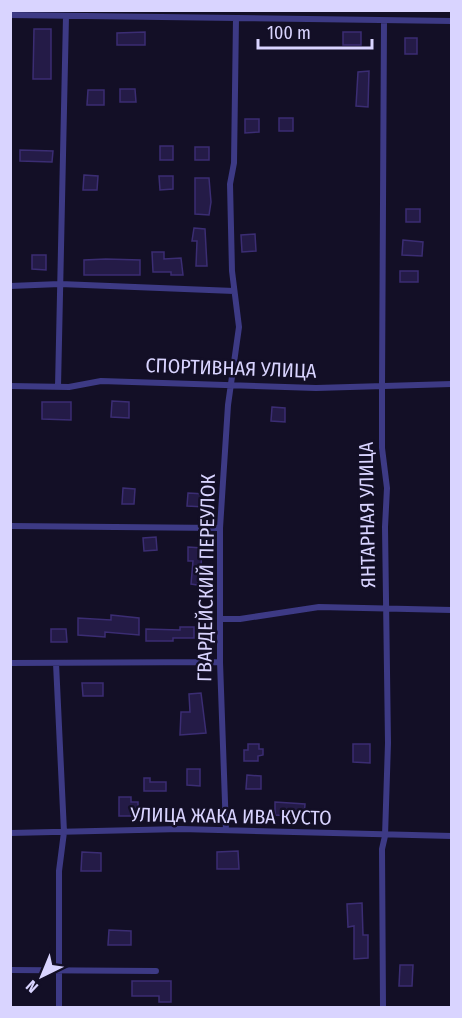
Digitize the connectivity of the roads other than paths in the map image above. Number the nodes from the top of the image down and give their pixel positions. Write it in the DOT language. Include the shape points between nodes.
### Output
graph roads {
  1 [pos="228,14"];
  2 [pos="10,15"];
  3 [pos="66,16"];
  4 [pos="236,18"];
  5 [pos="384,21"];
  6 [pos="452,21"];
  7 [pos="60,284"];
  8 [pos="10,285"];
  9 [pos="234,291"];
  10 [pos="452,384"];
  11 [pos="231,385"];
  12 [pos="10,386"];
  13 [pos="58,387"];
  14 [pos="382,387"];
  15 [pos="10,526"];
  16 [pos="220,528"];
  17 [pos="386,610"];
  18 [pos="452,610"];
  19 [pos="221,619"];
  20 [pos="220,662"];
  21 [pos="10,663"];
  22 [pos="56,663"];
  23 [pos="226,830"];
  24 [pos="64,832"];
  25 [pos="10,833"];
  26 [pos="385,836"];
  27 [pos="452,836"];
  28 [pos="10,970"];
  29 [pos="60,970"];
  30 [pos="156,971"];
  31 [pos="58,1008"];
  32 [pos="382,1008"];
  1 -- 3 [label="street"];
  1 -- 4 [label="street"];
  2 -- 3 [label="street"];
  3 -- 7 [label="street"];
  4 -- 5 [label="street"];
  4 -- 9 [label="street, ГВАРДЕЙСКИЙ ПЕРЕУЛОК" via="234,163 230,184"];
  5 -- 6 [label="street"];
  5 -- 14 [label="street, ЯНТАРНАЯ УЛИЦА"];
  7 -- 8 [label="street"];
  7 -- 9 [label="street"];
  7 -- 13 [label="street"];
  9 -- 11 [label="street, ГВАРДЕЙСКИЙ ПЕРЕУЛОК" via="239,327"];
  10 -- 14 [label="street, СПОРТИВНАЯ УЛИЦА"];
  11 -- 13 [label="street, СПОРТИВНАЯ УЛИЦА" via="101,381"];
  11 -- 14 [label="street, СПОРТИВНАЯ УЛИЦА"];
  11 -- 16 [label="street, ГВАРДЕЙСКИЙ ПЕРЕУЛОК"];
  12 -- 13 [label="street, СПОРТИВНАЯ УЛИЦА"];
  14 -- 17 [label="street, ЯНТАРНАЯ УЛИЦА" via="382,448 387,488"];
  15 -- 16 [label="street"];
  16 -- 19 [label="street, ГВАРДЕЙСКИЙ ПЕРЕУЛОК"];
  17 -- 18 [label="street"];
  17 -- 19 [label="street" via="319,607"];
  17 -- 26 [label="street, ЯНТАРНАЯ УЛИЦА"];
  19 -- 20 [label="street, ГВАРДЕЙСКИЙ ПЕРЕУЛОК"];
  20 -- 22 [label="street"];
  20 -- 23 [label="street, ГВАРДЕЙСКИЙ ПЕРЕУЛОК"];
  21 -- 22 [label="street"];
  22 -- 24 [label="street"];
  23 -- 24 [label="street, УЛИЦА ЖАКА ИВА КУСТО"];
  23 -- 26 [label="street, УЛИЦА ЖАКА ИВА КУСТО"];
  24 -- 25 [label="street, УЛИЦА ЖАКА ИВА КУСТО"];
  24 -- 29 [label="street" via="59,871"];
  26 -- 27 [label="street, УЛИЦА ЖАКА ИВА КУСТО"];
  26 -- 32 [label="street, ЯНТАРНАЯ УЛИЦА"];
  28 -- 29 [label="street"];
  29 -- 30 [label="street"];
  29 -- 31 [label="street"];
}
